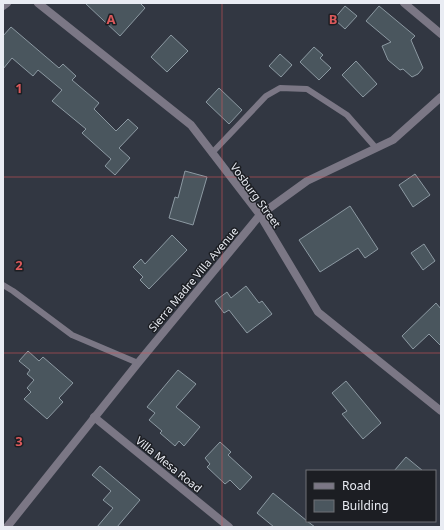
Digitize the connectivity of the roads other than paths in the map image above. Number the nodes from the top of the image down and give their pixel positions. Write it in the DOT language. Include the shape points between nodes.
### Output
graph roads {
  1 [pos="8,3"];
  2 [pos="38,3"];
  3 [pos="404,3"];
  4 [pos="3,6"];
  5 [pos="441,34"];
  6 [pos="441,97"];
  7 [pos="376,148"];
  8 [pos="212,153"];
  9 [pos="260,215"];
  10 [pos="4,287"];
  11 [pos="138,363"];
  12 [pos="441,411"];
  13 [pos="94,417"];
  14 [pos="7,527"];
  15 [pos="229,527"];
  1 -- 4 [label="street"];
  2 -- 8 [label="street, Vosburg Street" via="191,126"];
  3 -- 5 [label="street"];
  6 -- 7 [label="street, Sierra Madre Villa Avenue" via="393,140"];
  7 -- 8 [label="lane" via="347,115 307,89 280,88 266,96"];
  7 -- 9 [label="street, Sierra Madre Villa Avenue" via="307,180"];
  8 -- 9 [label="street, Vosburg Street"];
  9 -- 11 [label="street, Sierra Madre Villa Avenue"];
  9 -- 12 [label="street, Vosburg Street" via="318,312"];
  10 -- 11 [label="lane" via="72,335"];
  11 -- 13 [label="street, Sierra Madre Villa Avenue"];
  13 -- 14 [label="street, Sierra Madre Villa Avenue"];
  13 -- 15 [label="street, Villa Mesa Road"];
}
